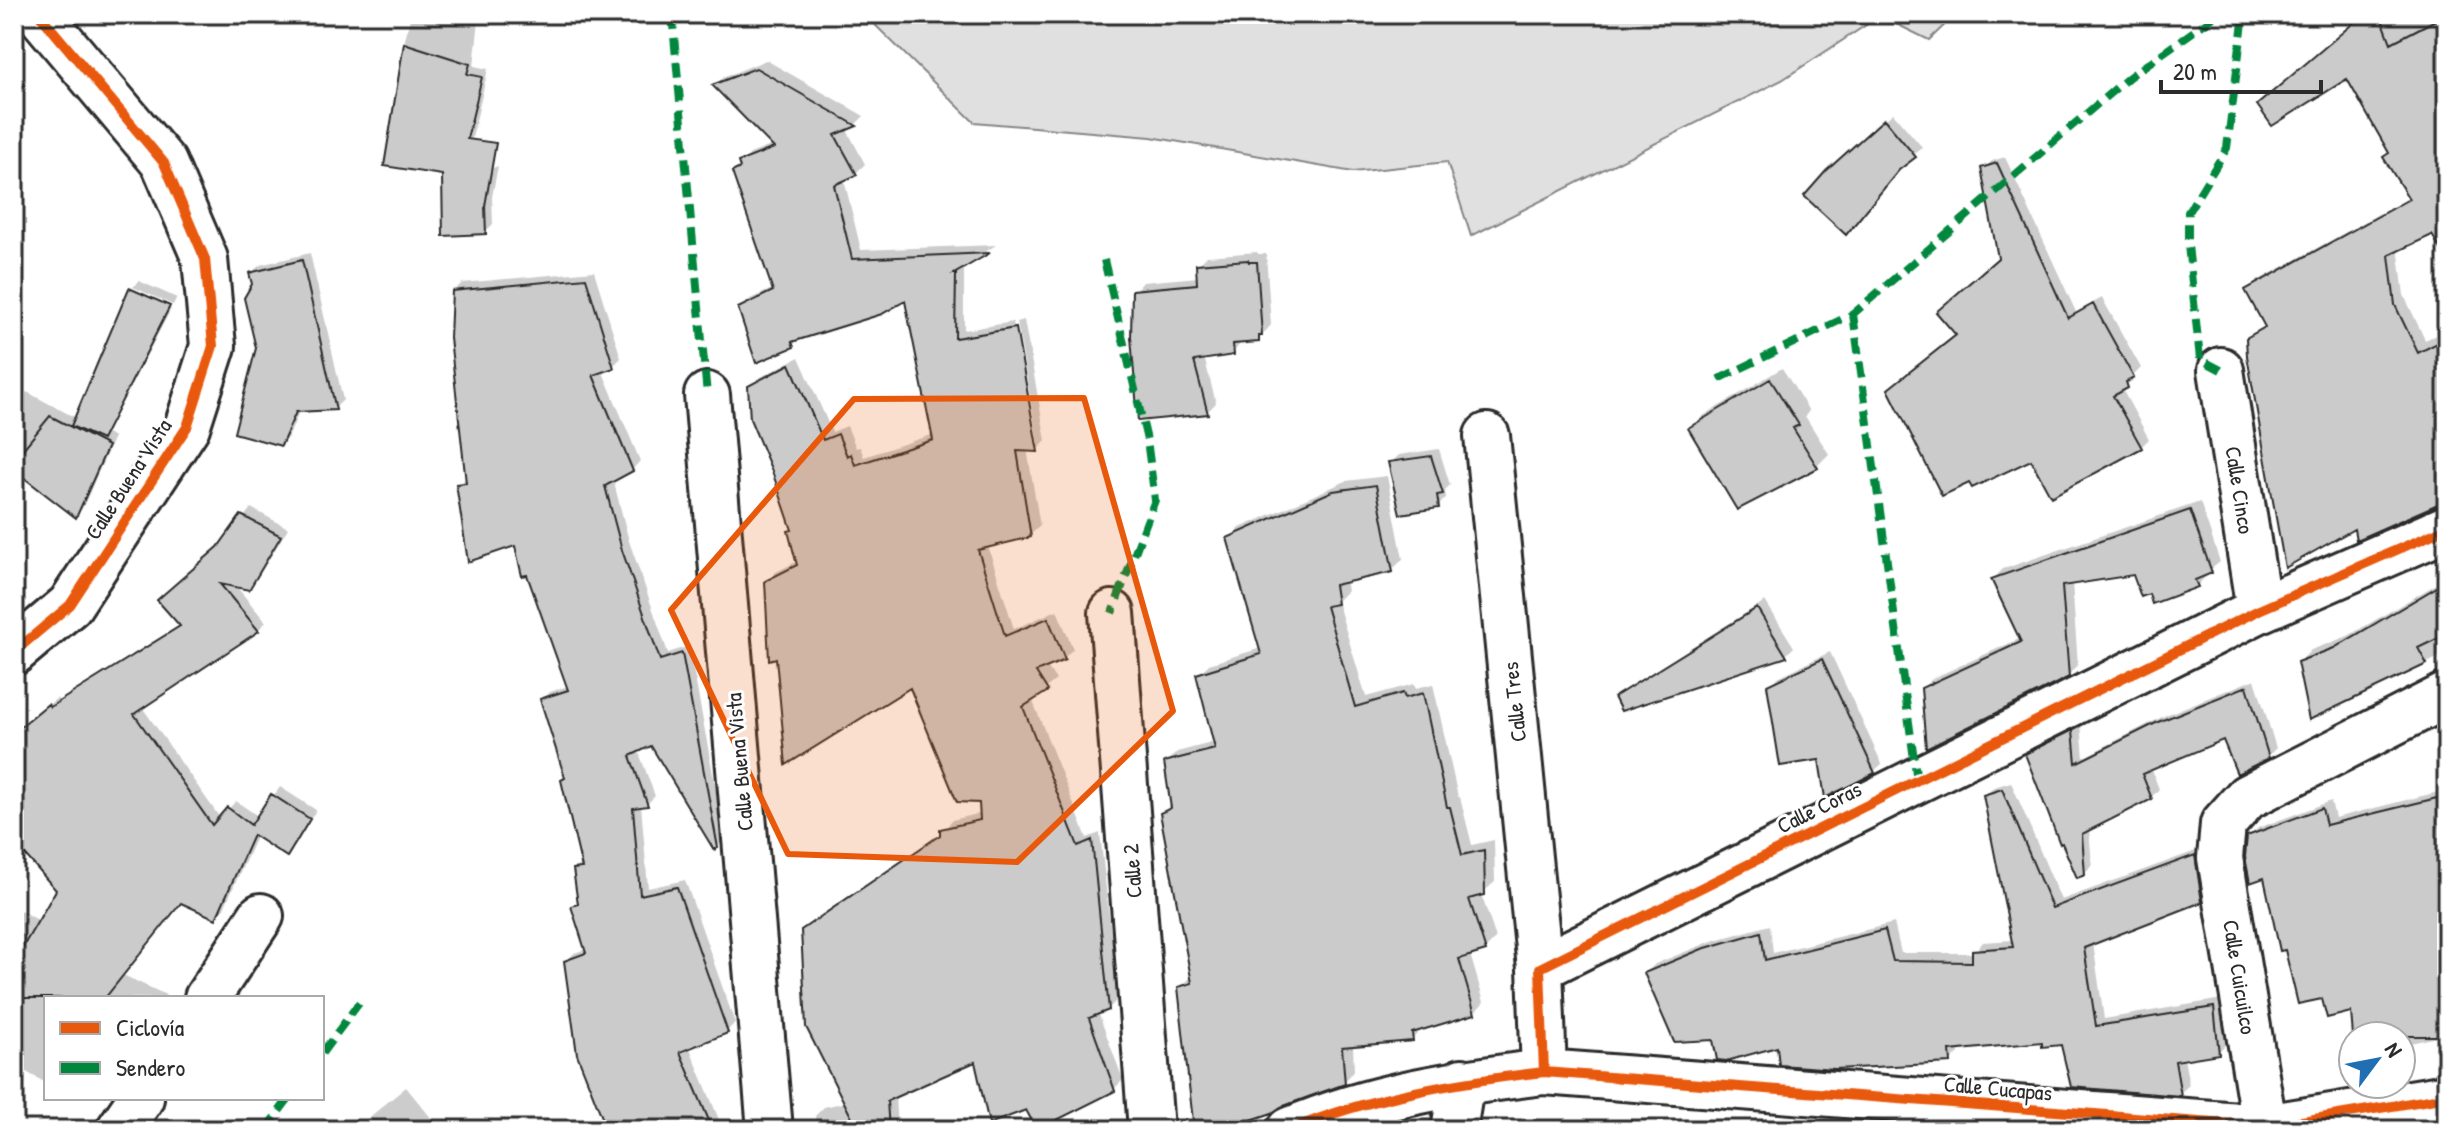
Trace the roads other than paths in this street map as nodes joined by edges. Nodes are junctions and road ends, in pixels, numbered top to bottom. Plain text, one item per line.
1 (39, 14) edge
2 (2221, 370) dead end
3 (707, 395) dead end
4 (1487, 436) dead end
5 (2447, 528) edge
6 (2259, 610) junction
7 (1112, 613) dead end
8 (14, 652) edge
9 (2447, 695) edge
10 (261, 916) dead end
11 (1540, 968) junction
12 (208, 996) edge
13 (1544, 1072) junction
14 (1462, 1081) junction
15 (2447, 1097) edge
16 (140, 1100) edge
17 (1877, 1114) edge
18 (2265, 1128) edge
19 (119, 1130) edge
20 (770, 1130) edge
21 (1151, 1130) edge
22 (1290, 1130) edge
23 (1454, 1130) edge

1 - 8 street, Calle Buena Vista
2 - 6 street, Calle Cinco
3 - 20 street, Calle Buena Vista
4 - 11 street, Calle Tres
5 - 6 street, Calle Coras
6 - 11 street, Calle Coras
7 - 21 street, Calle 2
9 - 18 street, Calle Cuicuilco
10 - 12 street
11 - 13 street
13 - 14 street
13 - 17 street, Calle Cucapas
14 - 22 street
14 - 23 street
15 - 18 street, Calle Cucapas
16 - 19 street
17 - 18 street, Calle Cucapas

